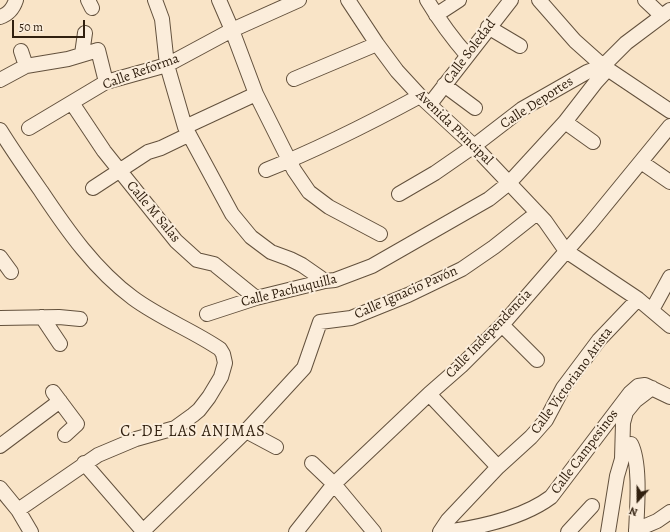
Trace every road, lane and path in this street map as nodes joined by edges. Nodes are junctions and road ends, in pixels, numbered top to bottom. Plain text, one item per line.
1 (16, 0) edge
2 (155, 0) edge
3 (219, 0) edge
4 (299, 0) edge
5 (348, 0) edge
6 (427, 0) edge
7 (459, 0) edge
8 (539, 0) edge
9 (645, 0) edge
10 (503, 3) edge
11 (666, 13) edge
12 (436, 15) junction
13 (0, 17) edge
14 (488, 27) junction
15 (232, 30) junction
16 (86, 33) dead end
17 (377, 44) junction
18 (520, 46) dead end
19 (21, 51) dead end
20 (82, 54) junction
21 (467, 55) junction
22 (166, 65) junction
23 (26, 66) junction
24 (605, 68) junction
25 (294, 79) dead end
26 (0, 80) edge
27 (106, 82) junction
28 (444, 85) junction
29 (256, 94) junction
30 (425, 100) junction
31 (72, 103) junction
32 (474, 108) dead end
33 (670, 111) edge
34 (565, 122) junction
35 (670, 126) edge
36 (29, 128) dead end
37 (0, 130) edge
38 (186, 131) junction
39 (593, 142) dead end
40 (474, 146) junction
41 (289, 161) junction
42 (642, 162) junction
43 (266, 170) dead end
44 (119, 171) junction
45 (670, 182) edge
46 (509, 183) junction
47 (93, 188) dead end
48 (400, 194) dead end
49 (537, 213) junction
50 (380, 234) dead end
51 (566, 251) junction
52 (0, 257) edge
53 (11, 272) dead end
54 (670, 277) edge
55 (325, 281) junction
56 (666, 292) edge
57 (256, 298) junction
58 (638, 299) junction
59 (652, 310) junction
60 (207, 314) dead end
61 (42, 317) junction
62 (0, 318) edge
63 (80, 319) dead end
64 (502, 325) junction
65 (670, 326) edge
66 (60, 344) dead end
67 (537, 360) dead end
68 (652, 388) junction
69 (429, 394) junction
70 (670, 397) edge
71 (246, 431) junction
72 (65, 435) dead end
73 (631, 444) dead end
74 (0, 446) edge
75 (276, 447) dead end
76 (84, 463) junction
77 (312, 464) dead end
78 (498, 468) junction
79 (334, 484) junction
80 (0, 488) edge
81 (592, 506) dead end
82 (18, 510) junction
83 (670, 512) edge
84 (474, 530) edge
85 (142, 531) edge
86 (636, 531) edge
87 (31, 532) edge
88 (296, 532) edge
89 (374, 532) edge
90 (440, 532) edge
91 (446, 532) edge
92 (568, 532) edge
93 (608, 532) edge

1 - 13 street
2 - 22 street
3 - 15 street
4 - 15 street, Calle Reforma
5 - 17 street, Avenida Principal
6 - 12 street
7 - 12 street
8 - 24 street
9 - 11 street
10 - 14 street, Calle Soledad
11 - 24 street, Calle Deportes
12 - 21 street
14 - 18 street
14 - 21 street, Calle Soledad
15 - 22 street, Calle Reforma
15 - 29 street
16 - 20 street
17 - 25 street
17 - 30 street, Avenida Principal
19 - 23 street
20 - 23 street
20 - 27 street
21 - 28 street, Calle Soledad
22 - 27 street, Calle Reforma
22 - 38 street
23 - 26 street
24 - 33 street
24 - 34 street
24 - 40 street, Calle Deportes
27 - 31 street, Calle Reforma
28 - 30 street, Calle Soledad
28 - 32 street
29 - 38 street
29 - 41 street
30 - 40 street, Avenida Principal
30 - 41 street
31 - 36 street, Calle Reforma
31 - 44 street, Calle M Salas
34 - 39 street
34 - 46 street
35 - 42 street, Calle Independencia
37 - 76 street
38 - 44 street
38 - 55 street
40 - 46 street, Avenida Principal
40 - 48 street, Calle Deportes
41 - 43 street
41 - 50 street
42 - 45 street
42 - 51 street, Calle Independencia
44 - 47 street
44 - 57 street, Calle M Salas
46 - 49 street, Avenida Principal
46 - 55 street, Calle Pachuquilla
49 - 51 street, Avenida Principal
49 - 71 street, Calle Ignacio Pavón
51 - 58 street
51 - 64 street, Calle Independencia
52 - 53 street
54 - 56 street
55 - 57 street, Calle Pachuquilla
56 - 59 street
57 - 60 street, Calle Pachuquilla
58 - 59 street
58 - 78 street, Calle Victoriano Arista
59 - 65 street
61 - 62 street
61 - 63 street
61 - 66 street
64 - 67 street
64 - 69 street, Calle Independencia
68 - 70 street
68 - 84 street, Calle Campesinos
68 - 93 street
69 - 78 street
69 - 79 street, Calle Independencia
71 - 75 street
71 - 85 street, Calle Ignacio Pavón
72 - 74 street
73 - 86 street
76 - 82 street
76 - 85 street
77 - 79 street
78 - 90 street, Calle Victoriano Arista
79 - 88 street, Calle Independencia
79 - 89 street
80 - 82 street
81 - 92 street
82 - 87 street
83 - 86 street
84 - 91 street, Calle Campesinos

